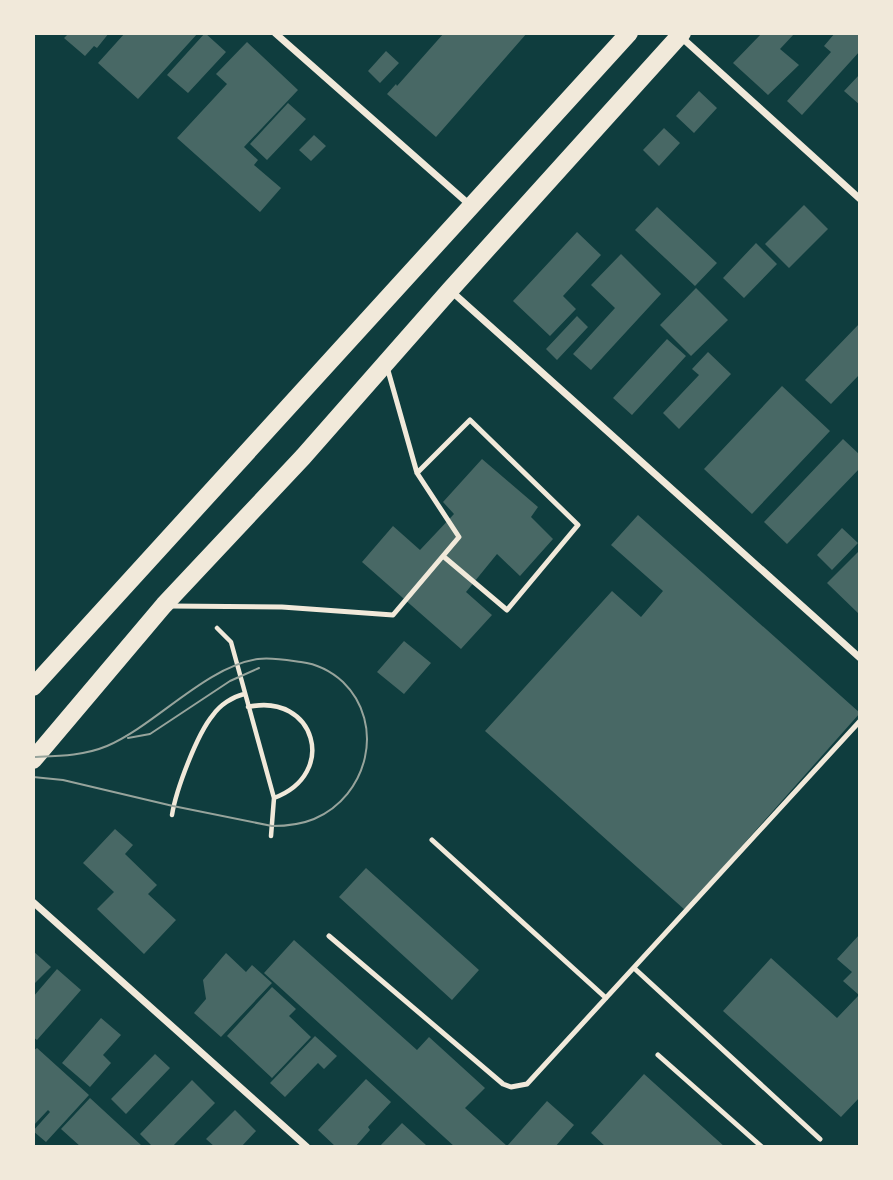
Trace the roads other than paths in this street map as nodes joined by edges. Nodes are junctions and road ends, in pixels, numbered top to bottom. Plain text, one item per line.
1 (275, 33) edge
2 (629, 33) edge
3 (681, 34) edge
4 (860, 199) edge
5 (472, 206) junction
6 (450, 290) junction
7 (386, 364) junction
8 (417, 473) junction
9 (443, 556) junction
10 (164, 605) junction
11 (860, 659) edge
12 (33, 687) edge
13 (860, 721) edge
14 (33, 760) edge
15 (432, 840) dead end
16 (33, 902) edge
17 (329, 936) dead end
18 (634, 968) junction
19 (606, 998) junction
20 (658, 1055) dead end
21 (820, 1139) dead end
22 (307, 1147) edge
23 (762, 1147) edge

1 - 5 street
2 - 5 main road
3 - 4 street
3 - 6 main road
5 - 12 main road
6 - 7 main road
6 - 11 street
7 - 8 lane
7 - 10 main road
8 - 9 lane
8 - 9 lane
9 - 10 lane
10 - 14 main road
13 - 18 lane
15 - 19 lane
16 - 22 street
17 - 19 lane
18 - 19 lane
18 - 21 lane
20 - 23 lane

